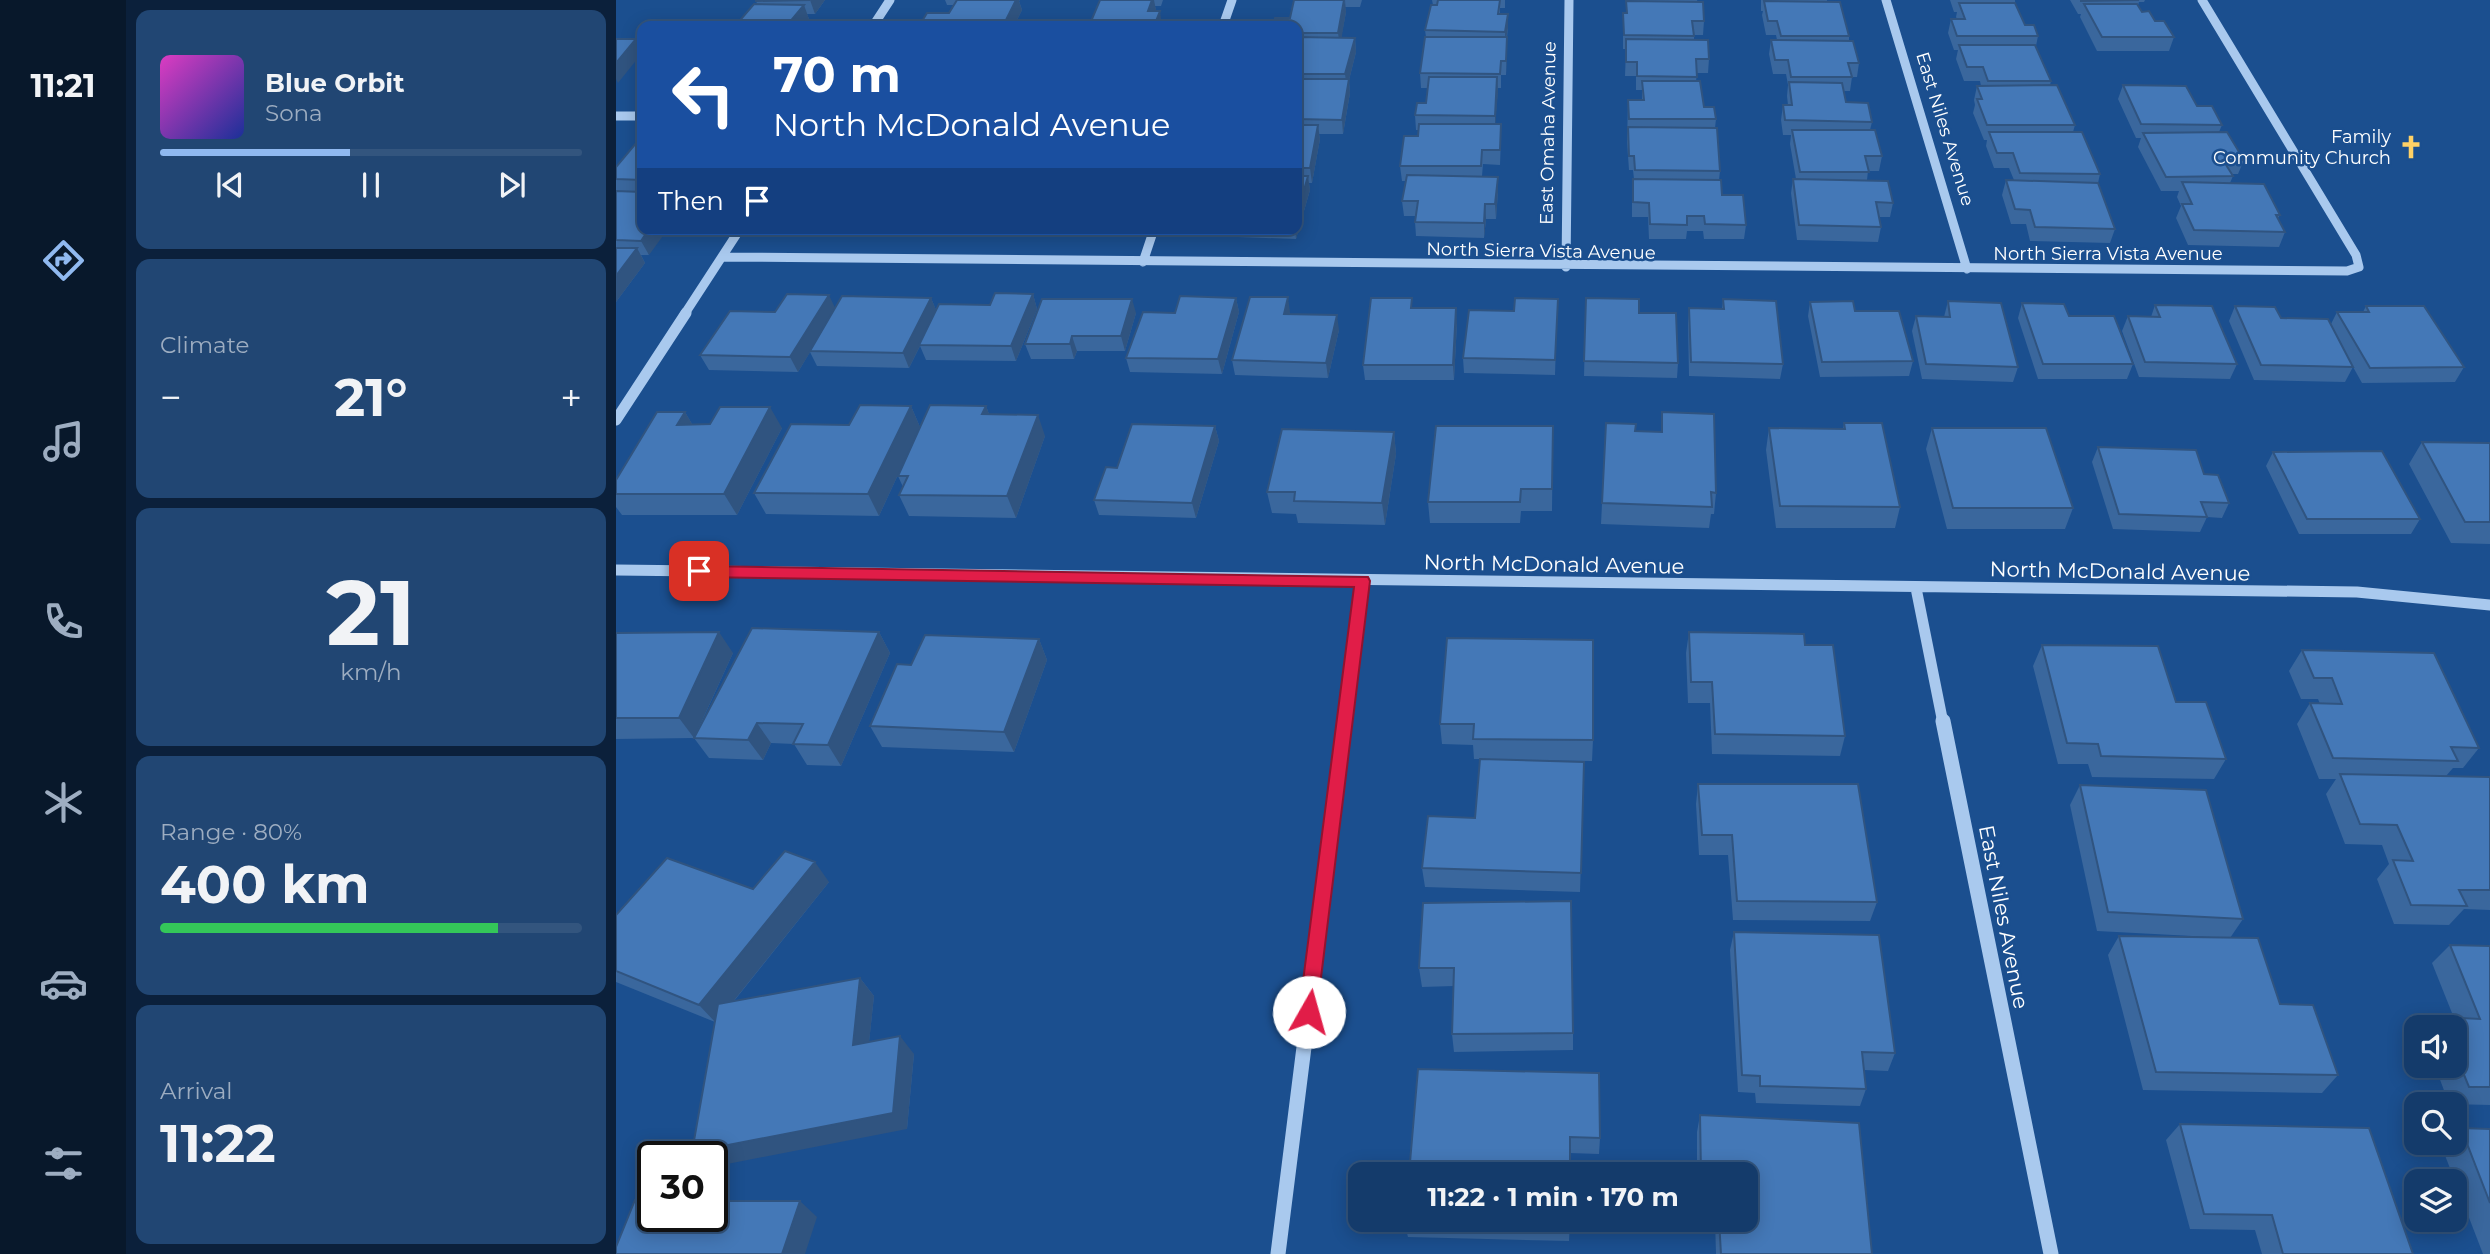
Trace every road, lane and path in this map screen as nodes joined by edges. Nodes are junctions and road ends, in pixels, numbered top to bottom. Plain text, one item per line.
1 (890, 0) edge
2 (1232, 0) edge
3 (1569, 0) edge
4 (1886, 0) edge
5 (2202, 0) edge
6 (876, 21) edge
7 (1225, 21) edge
8 (616, 116) edge
9 (637, 116) edge
10 (736, 235) edge
11 (1152, 235) edge
12 (722, 257) junction
13 (1143, 262) junction
14 (1566, 267) junction
15 (1967, 270) junction
16 (616, 420) edge
17 (616, 570) edge
18 (1363, 581) junction
19 (1916, 587) junction
20 (2488, 608) edge
21 (1278, 1254) edge
22 (2051, 1254) edge

1 - 6 street
2 - 7 street
3 - 14 street, East Omaha Avenue
4 - 15 street, East Niles Avenue
5 - 15 street, North Sierra Vista Avenue
8 - 9 street
10 - 12 street
11 - 13 street
12 - 13 street, North Sierra Vista Avenue
12 - 16 street
13 - 14 street, North Sierra Vista Avenue
14 - 15 street, North Sierra Vista Avenue
17 - 18 street, North McDonald Avenue
18 - 19 street, North McDonald Avenue
18 - 21 street
19 - 20 street, North McDonald Avenue
19 - 22 street, East Niles Avenue

